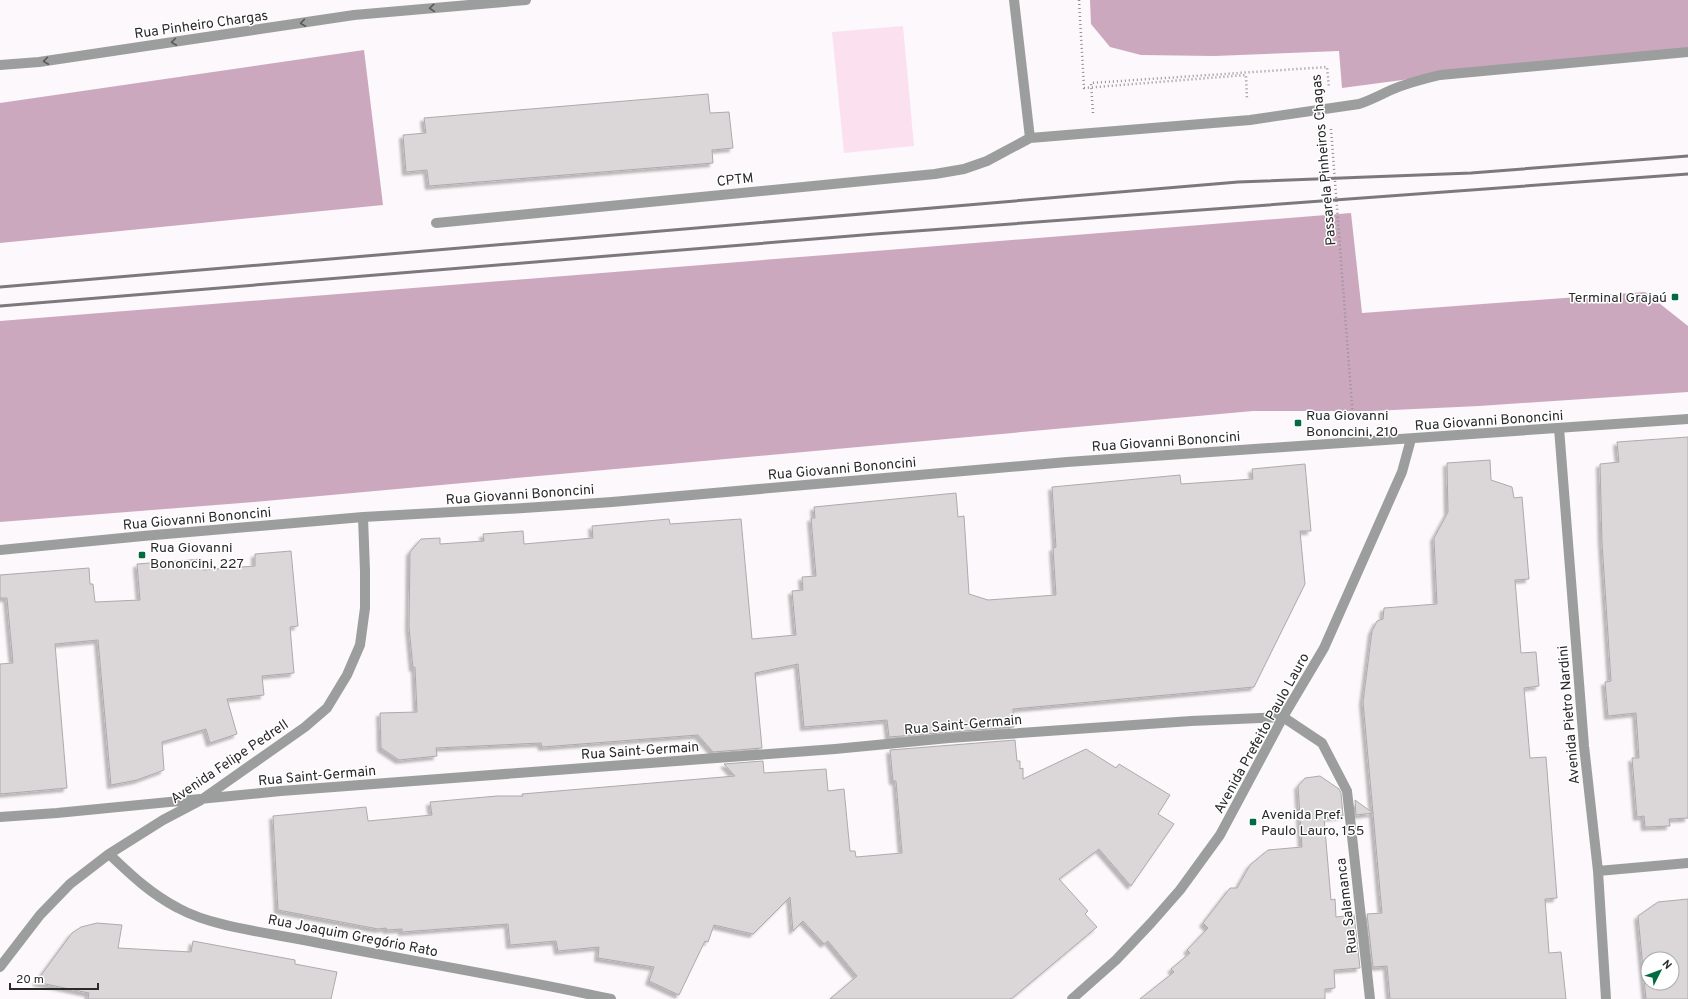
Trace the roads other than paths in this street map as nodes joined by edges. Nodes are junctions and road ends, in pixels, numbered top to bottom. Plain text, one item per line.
1 (526, 0) edge
2 (1014, 0) edge
3 (1688, 52) edge
4 (0, 65) edge
5 (1030, 138) junction
6 (436, 223) dead end
7 (1688, 419) edge
8 (1559, 428) junction
9 (1411, 439) junction
10 (363, 517) junction
11 (0, 550) edge
12 (1284, 717) junction
13 (201, 800) junction
14 (0, 817) edge
15 (109, 854) junction
16 (1688, 863) edge
17 (1598, 871) junction
18 (0, 967) edge
19 (611, 999) edge
20 (1072, 999) edge
21 (1370, 999) edge
22 (1606, 999) edge

1 -> 4 street, Rua Pinheiro Chargas
2 - 5 street
3 - 5 street
5 - 6 street, CPTM
7 - 8 street, Rua Giovanni Bononcini
8 - 9 street, Rua Giovanni Bononcini
8 - 17 street, Avenida Pietro Nardini
9 - 10 street, Rua Giovanni Bononcini
9 - 12 street, Avenida Prefeito Paulo Lauro
10 - 11 street, Rua Giovanni Bononcini
10 - 13 street, Avenida Felipe Pedrell
12 - 13 street, Rua Saint-Germain
12 - 20 street, Avenida Prefeito Paulo Lauro
12 - 21 street, Rua Salamanca
13 - 14 street, Rua Saint-Germain
13 - 15 street, Avenida Felipe Pedrell
15 - 18 street, Avenida Felipe Pedrell
15 - 19 street, Rua Joaquim Gregório Rato
16 - 17 street
17 - 22 street, Avenida Pietro Nardini

